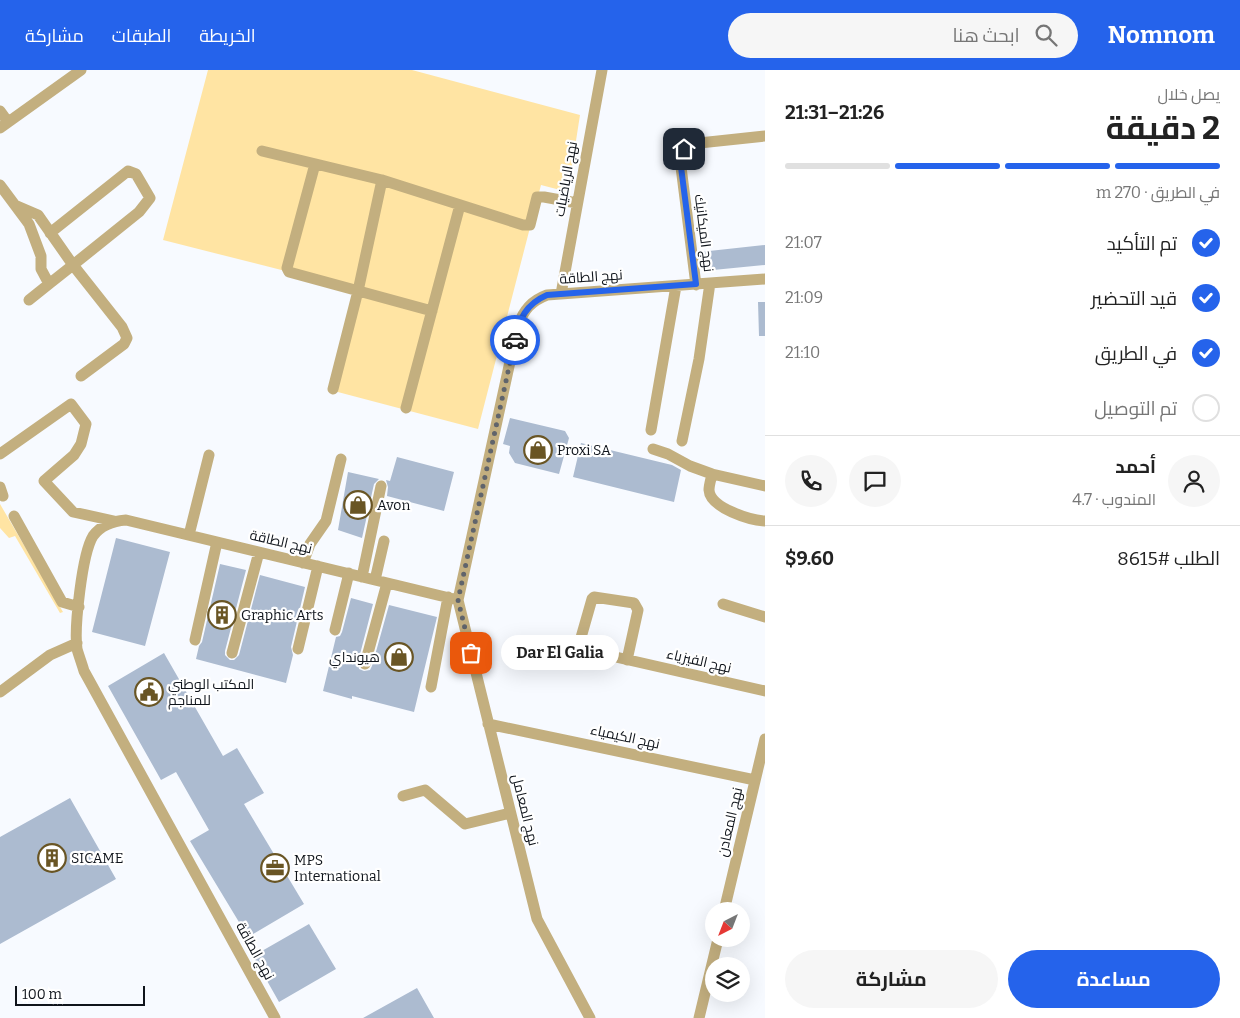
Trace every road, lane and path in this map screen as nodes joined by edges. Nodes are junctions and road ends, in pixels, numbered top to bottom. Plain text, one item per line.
1 (80, 70) edge
2 (602, 70) edge
3 (0, 111) edge
4 (4, 125) edge
5 (765, 136) edge
6 (262, 151) dead end
7 (315, 164) junction
8 (382, 180) junction
9 (0, 185) edge
10 (577, 203) junction
11 (460, 205) junction
12 (17, 206) junction
13 (50, 233) junction
14 (73, 265) junction
15 (765, 279) edge
16 (710, 283) junction
17 (50, 284) junction
18 (696, 284) junction
19 (676, 286) junction
20 (358, 291) junction
21 (561, 294) junction
22 (30, 300) dead end
23 (432, 311) junction
24 (81, 376) dead end
25 (334, 390) dead end
26 (406, 408) dead end
27 (651, 430) dead end
28 (682, 441) dead end
29 (653, 449) dead end
30 (0, 454) edge
31 (210, 455) dead end
32 (340, 459) dead end
33 (712, 474) junction
34 (381, 486) dead end
35 (765, 486) edge
36 (14, 516) dead end
37 (114, 521) junction
38 (765, 521) edge
39 (189, 535) junction
40 (217, 542) junction
41 (384, 542) dead end
42 (259, 552) junction
43 (303, 562) junction
44 (318, 566) junction
45 (349, 573) junction
46 (362, 577) junction
47 (375, 580) junction
48 (387, 583) junction
49 (453, 598) junction
50 (723, 604) dead end
51 (79, 607) junction
52 (765, 617) edge
53 (334, 630) dead end
54 (195, 640) dead end
55 (77, 643) junction
56 (298, 649) dead end
57 (232, 653) dead end
58 (627, 660) junction
59 (364, 664) dead end
60 (431, 687) dead end
61 (765, 691) edge
62 (0, 692) edge
63 (488, 724) junction
64 (765, 739) edge
65 (755, 780) junction
66 (404, 796) dead end
67 (510, 813) junction
68 (726, 902) edge
69 (716, 948) edge
70 (275, 1018) edge
71 (590, 1018) edge
72 (699, 1018) edge

1 - 4 street
2 - 10 street, نهج الرياضيات
3 - 4 street
5 - 18 street, نهج الميكانيك
6 - 7 street
7 - 8 street
7 - 20 street
8 - 11 street
8 - 20 street
9 - 12 street
10 - 11 street
10 - 21 street, نهج الرياضيات
11 - 23 street
12 - 13 street
12 - 17 street
13 - 14 street
13 - 14 street
14 - 17 street
14 - 24 street
15 - 16 street, نهج الطاقة
16 - 18 street, نهج الطاقة
16 - 28 street
17 - 22 street
18 - 19 street, نهج الطاقة
19 - 21 street, نهج الطاقة
19 - 27 street
20 - 23 street
20 - 25 street
21 - 49 street, نهج الطاقة
23 - 26 street
29 - 33 street
30 - 37 street
31 - 39 street
32 - 43 street
33 - 35 street
33 - 38 street
34 - 46 street
36 - 51 street
37 - 39 street, نهج الطاقة
37 - 51 street, نهج الطاقة
39 - 40 street, نهج الطاقة
40 - 42 street, نهج الطاقة
40 - 54 street
41 - 47 street
42 - 43 street, نهج الطاقة
42 - 57 street
43 - 44 street, نهج الطاقة
44 - 45 street, نهج الطاقة
44 - 56 street
45 - 46 street, نهج الطاقة
45 - 53 street
46 - 47 street, نهج الطاقة
47 - 48 street, نهج الطاقة
48 - 49 street, نهج الطاقة
48 - 59 street
49 - 60 street
49 - 63 street, نهج المعامل
50 - 52 street
51 - 55 street, نهج الطاقة
55 - 62 street
55 - 70 street, نهج الطاقة
58 - 58 street, نهج الفيزياء
58 - 61 street, نهج الفيزياء
63 - 65 street, نهج الكيمياء
63 - 67 street, نهج المعامل
64 - 65 street, نهج المعادن
65 - 68 street, نهج المعادن
66 - 67 street
67 - 71 street, نهج المعامل
69 - 72 street

